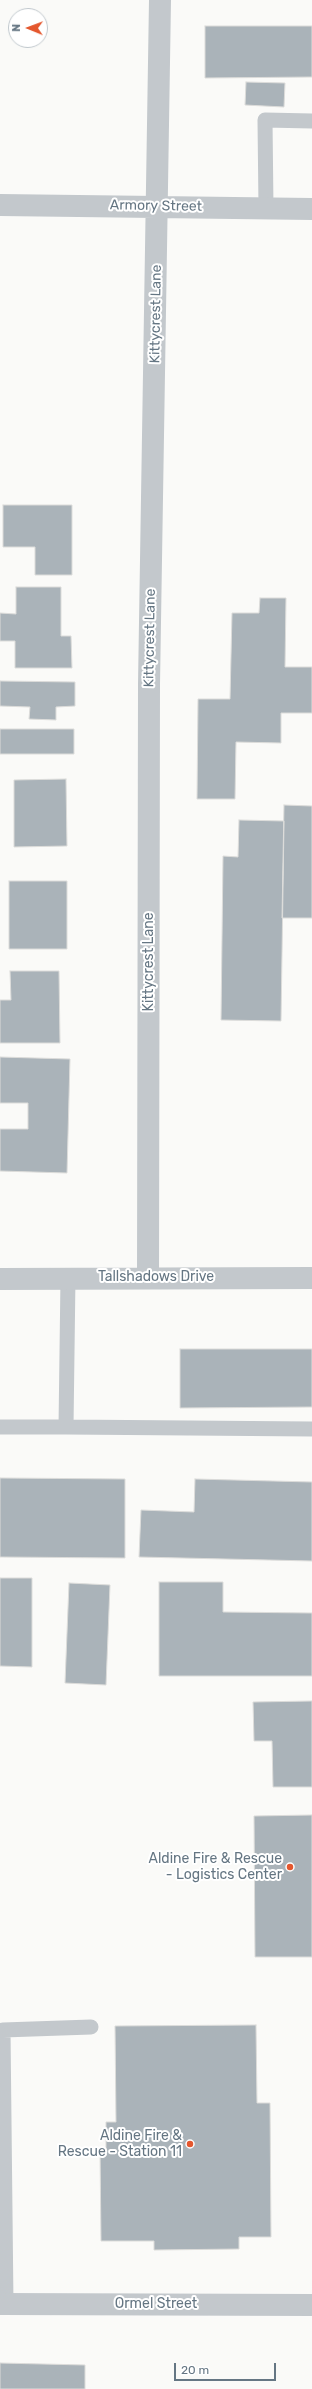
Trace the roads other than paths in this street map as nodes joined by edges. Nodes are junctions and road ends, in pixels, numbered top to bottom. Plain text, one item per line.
1 (160, 0) edge
2 (312, 121) edge
3 (0, 205) edge
4 (158, 206) junction
5 (266, 208) junction
6 (312, 209) edge
7 (68, 1277) junction
8 (148, 1277) junction
9 (312, 1278) edge
10 (0, 1279) edge
11 (0, 1427) edge
12 (66, 1427) junction
13 (312, 1429) edge
14 (91, 2027) dead end
15 (3, 2304) edge
16 (312, 2305) edge

1 - 4 street, Kittycrest Lane
2 - 5 lane
3 - 4 street, Armory Street
4 - 5 street, Armory Street
4 - 8 street, Kittycrest Lane
5 - 6 street, Armory Street
7 - 8 street, Tallshadows Drive
7 - 10 street, Tallshadows Drive
7 - 12 lane
8 - 9 street, Tallshadows Drive
11 - 12 lane
12 - 13 lane
14 - 15 lane
15 - 16 street, Ormel Street

